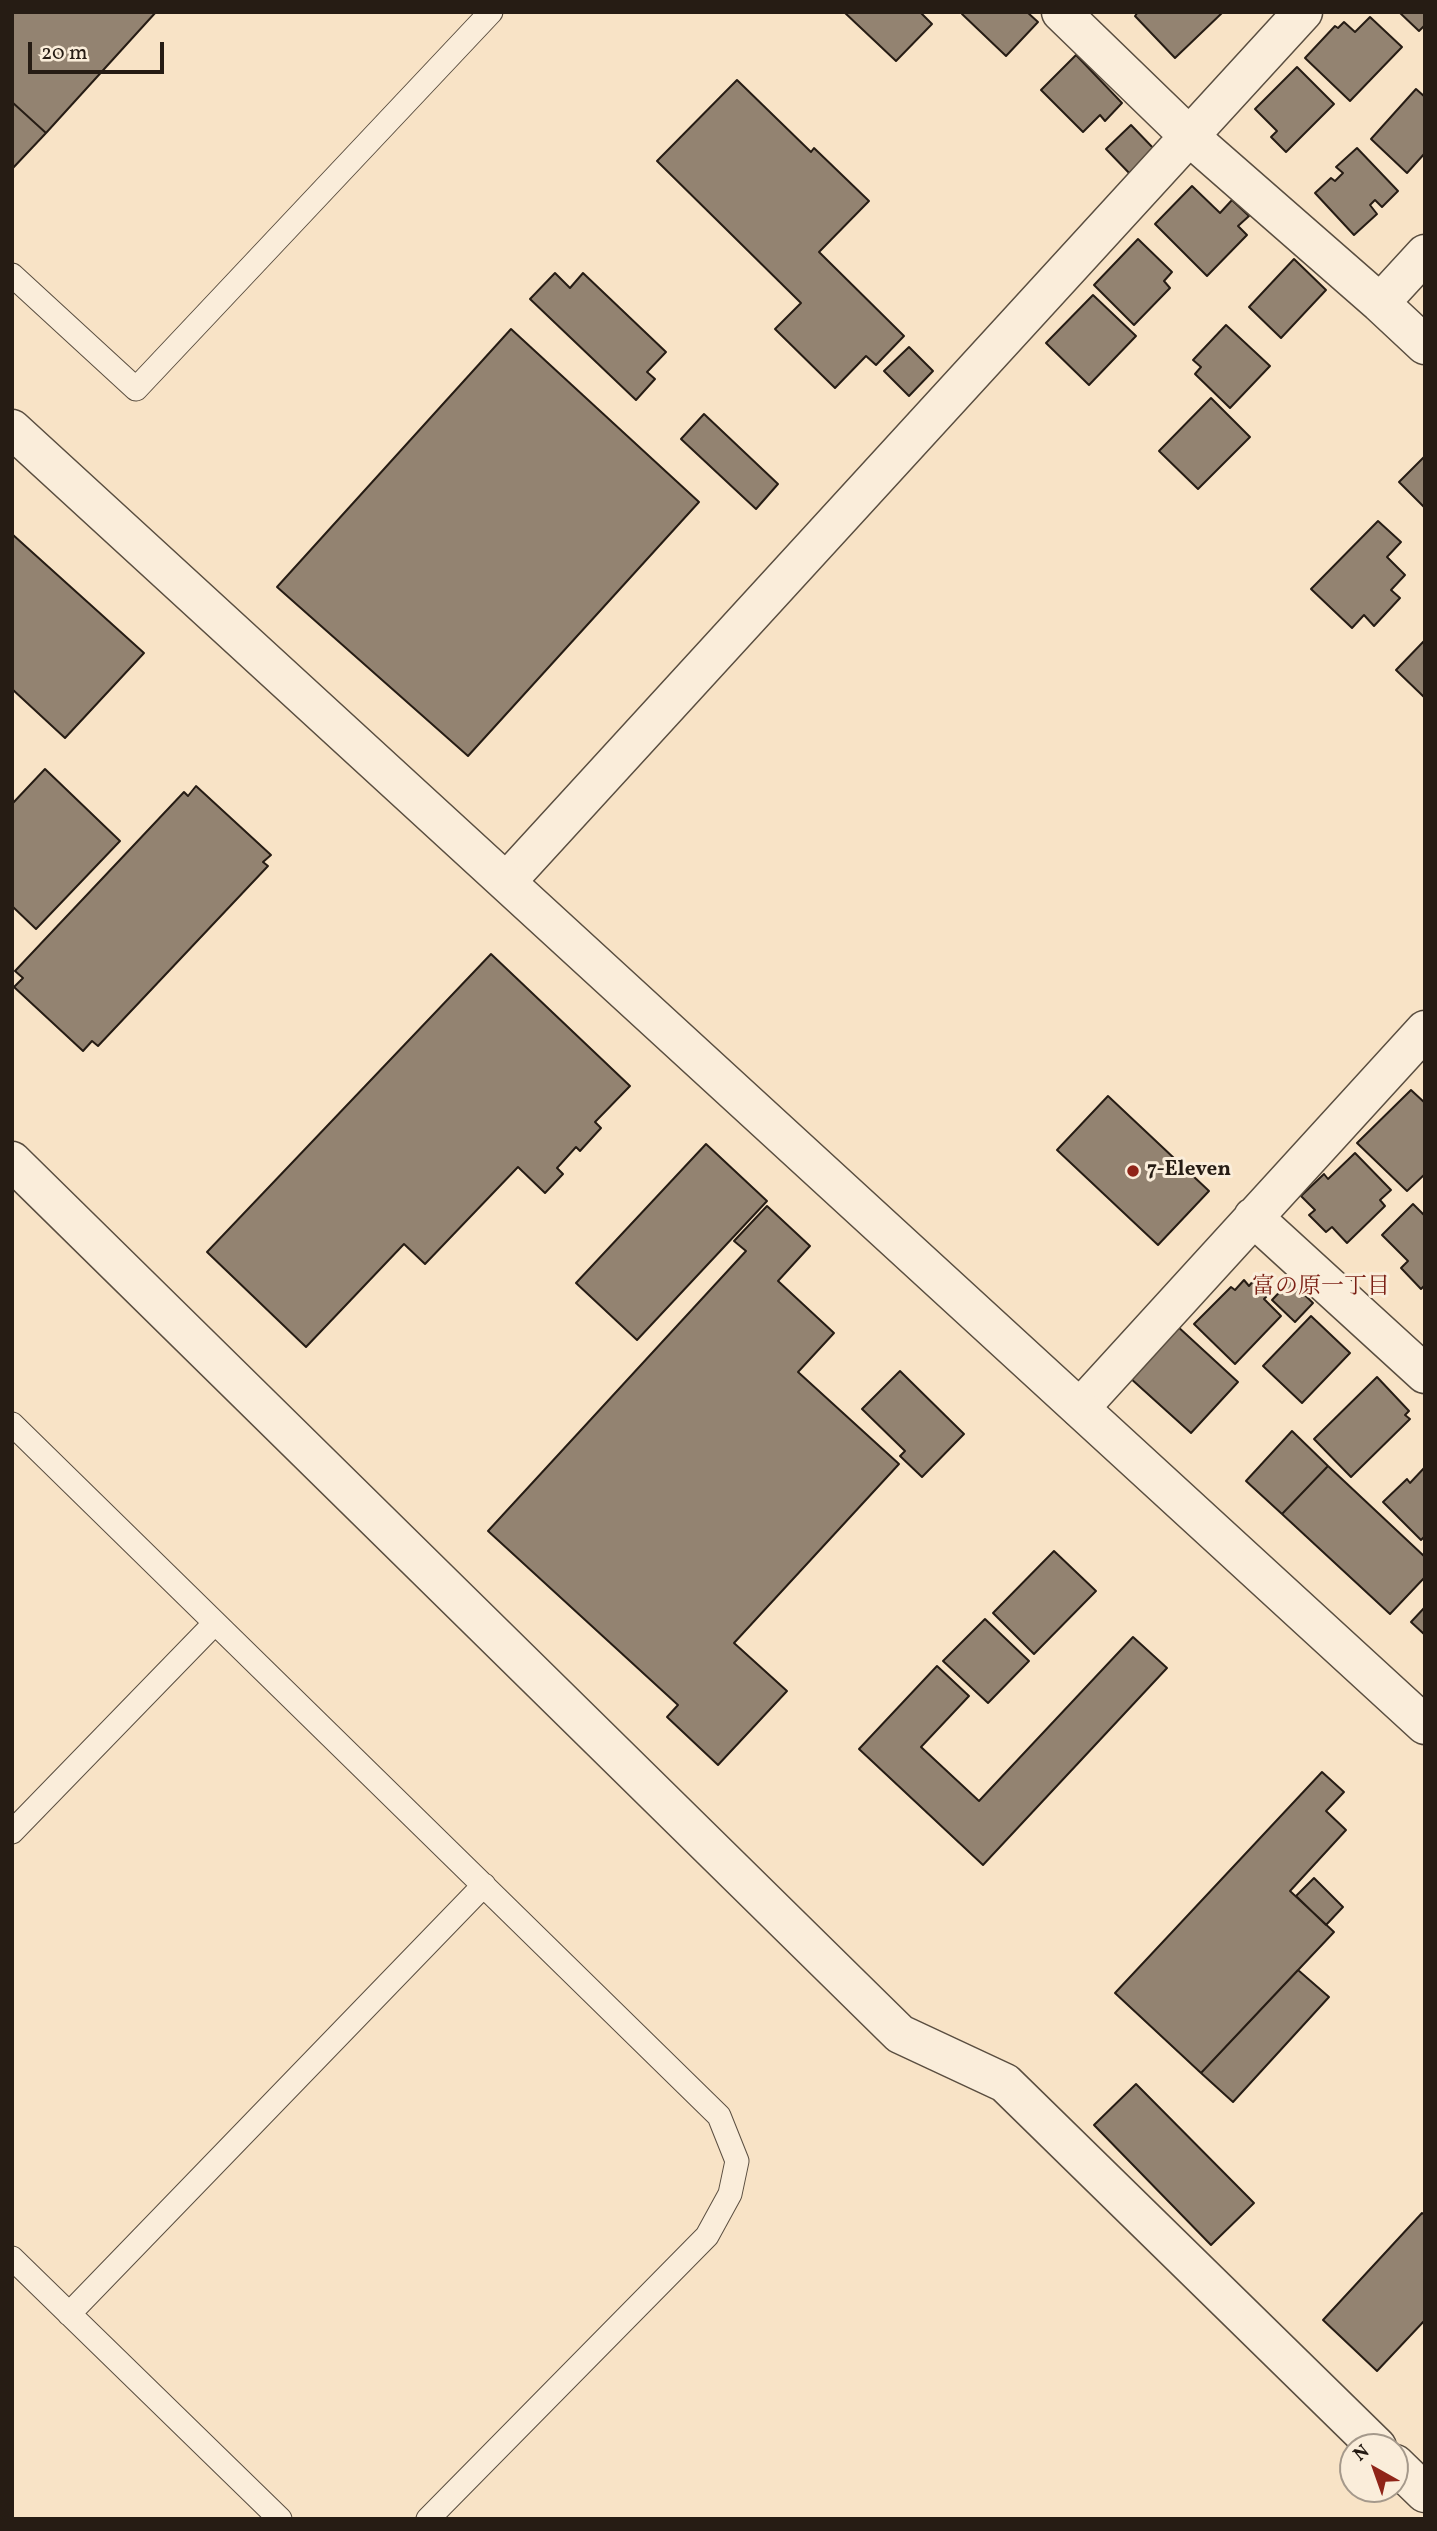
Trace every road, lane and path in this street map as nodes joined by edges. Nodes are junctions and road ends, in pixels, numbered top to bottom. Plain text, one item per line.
1 (491, 12) edge
2 (1061, 12) edge
3 (1303, 12) edge
4 (1189, 136) junction
5 (1425, 254) edge
6 (12, 275) edge
7 (1380, 303) junction
8 (1425, 345) edge
9 (12, 429) edge
10 (507, 881) junction
11 (1422, 1039) edge
12 (12, 1161) edge
13 (1254, 1217) junction
14 (1425, 1374) edge
15 (1080, 1408) junction
16 (12, 1424) edge
17 (215, 1623) junction
18 (1425, 1725) edge
19 (12, 1832) edge
20 (484, 1885) junction
21 (12, 2258) edge
22 (69, 2314) junction
23 (1363, 2433) edge
24 (1409, 2478) edge
25 (1425, 2493) edge
26 (280, 2519) edge
27 (428, 2519) edge

1 - 6 lane
2 - 4 street
3 - 4 street
4 - 7 street
4 - 10 street
5 - 7 street
7 - 8 street
9 - 10 street
10 - 15 street
11 - 13 street
12 - 23 street
13 - 14 street
13 - 15 street
15 - 18 street
16 - 17 lane
17 - 19 lane
17 - 20 lane
20 - 22 lane
20 - 27 lane
21 - 22 lane
22 - 26 lane
24 - 25 street

